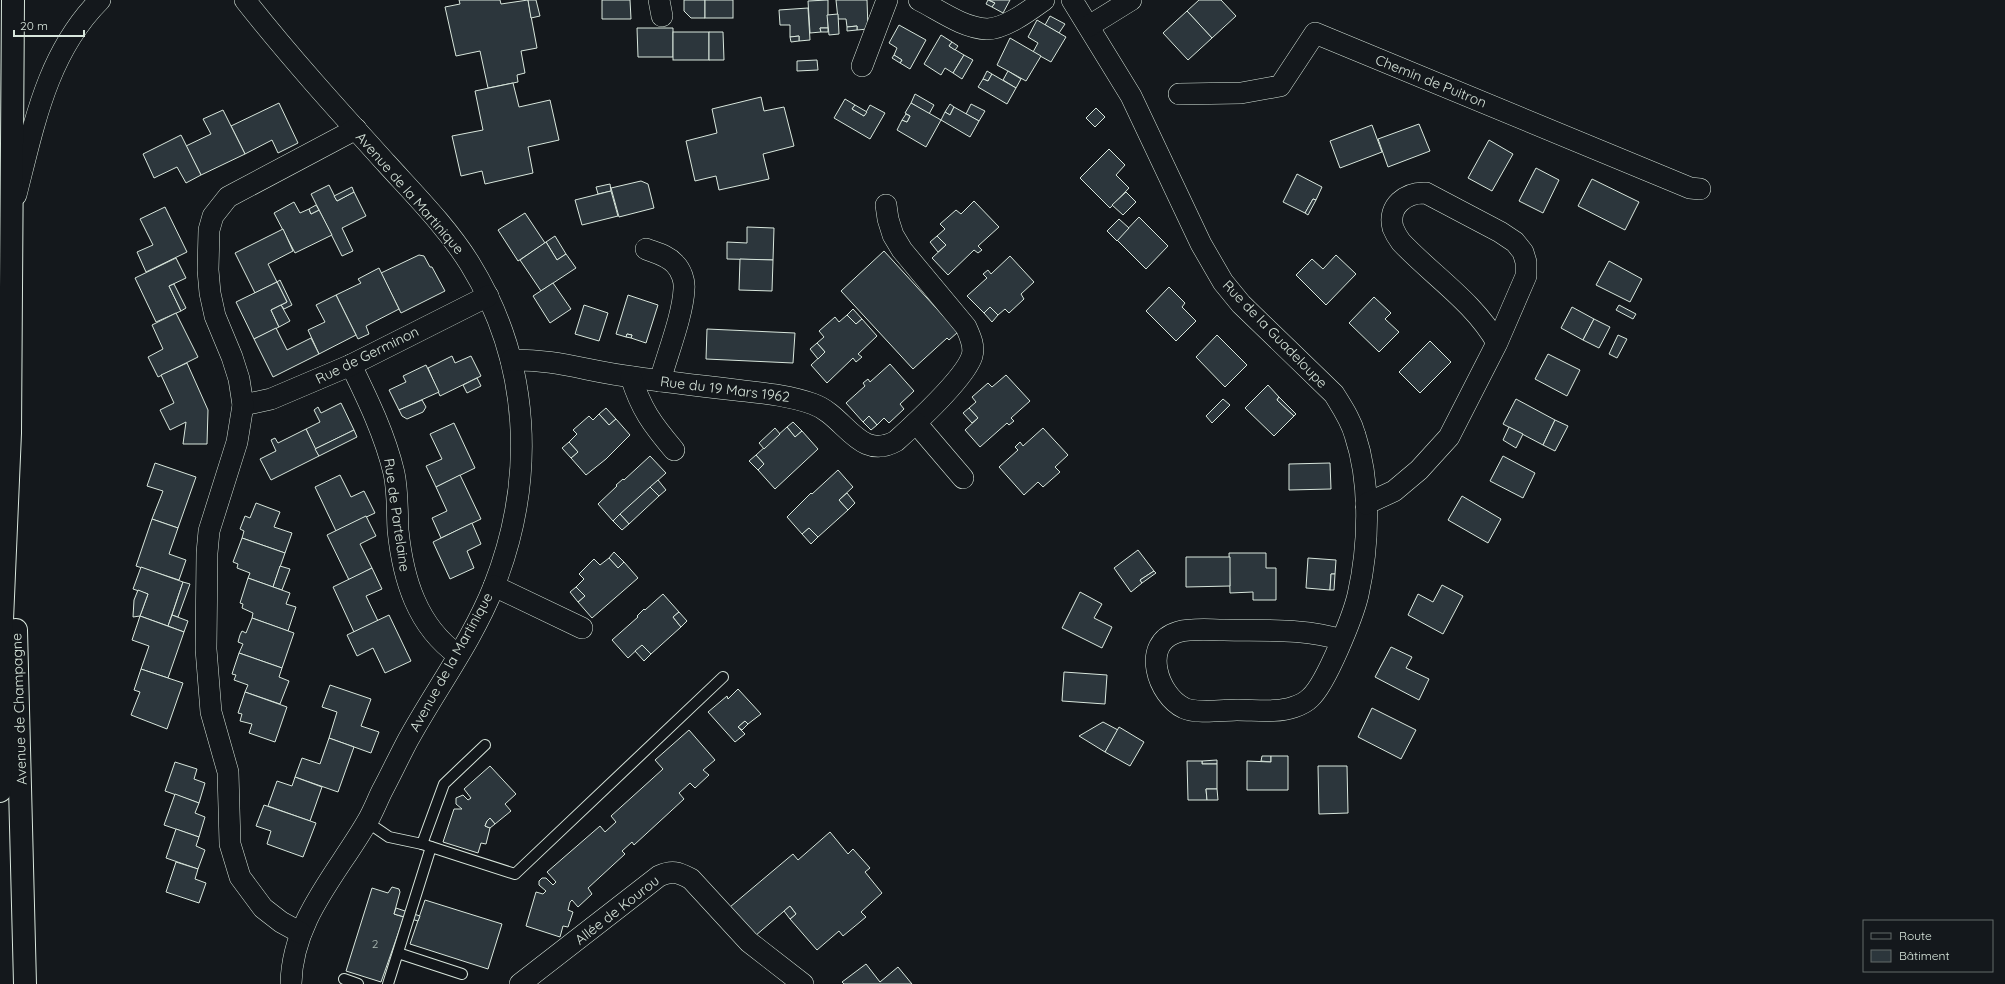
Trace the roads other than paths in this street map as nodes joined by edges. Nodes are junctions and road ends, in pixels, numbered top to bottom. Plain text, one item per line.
1 (13, 0) edge
2 (100, 0) edge
3 (245, 0) edge
4 (887, 0) edge
5 (919, 0) edge
6 (1044, 0) edge
7 (1072, 0) edge
8 (1131, 0) edge
9 (1089, 26) junction
10 (862, 66) dead end
11 (1179, 94) dead end
12 (356, 129) junction
13 (1700, 189) dead end
14 (886, 205) dead end
15 (11, 211) junction
16 (646, 249) dead end
17 (488, 296) junction
18 (1497, 343) junction
19 (511, 360) junction
20 (351, 365) junction
21 (631, 377) junction
22 (660, 381) junction
23 (242, 405) junction
24 (916, 423) junction
25 (10, 433) junction
26 (674, 450) dead end
27 (963, 478) dead end
28 (1366, 504) junction
29 (494, 586) junction
30 (582, 628) dead end
31 (1342, 640) junction
32 (458, 655) junction
33 (723, 677) dead end
34 (486, 745) dead end
35 (0, 791) edge
36 (367, 822) junction
37 (426, 846) junction
38 (301, 933) junction
39 (398, 953) junction
40 (462, 974) dead end
41 (344, 979) dead end
42 (25, 984) edge
43 (291, 984) edge
44 (358, 984) edge
45 (388, 984) edge
46 (520, 984) edge
47 (802, 984) edge

1 - 15 main road
2 - 15 street
3 - 12 street, Avenue de la Martinique
4 - 10 street
5 - 6 street
7 - 9 street, Rue de la Guadeloupe
8 - 9 street
9 - 28 street, Rue de la Guadeloupe
11 - 13 street, Chemin de Puitron
12 - 17 street, Avenue de la Martinique
12 - 23 street
14 - 24 street, Rue du 19 Mars 1962
15 - 25 main road
16 - 22 street
17 - 19 street, Avenue de la Martinique
17 - 20 street, Rue de Germinon
18 - 18 street
18 - 28 street
19 - 21 street, Rue du 19 Mars 1962
19 - 29 street, Avenue de la Martinique
20 - 23 street, Rue de Germinon
20 - 32 street, Rue de Partelaine
21 - 22 street, Rue du 19 Mars 1962
21 - 26 street
22 - 24 street, Rue du 19 Mars 1962
23 - 38 street
24 - 27 street
25 - 35 main road
25 - 42 main road, Avenue de Champagne
28 - 31 street, Rue de la Guadeloupe
29 - 30 street
29 - 32 street, Avenue de la Martinique
31 - 31 street, Rue de la Guadeloupe
32 - 36 street, Avenue de la Martinique
33 - 37 lane
34 - 37 lane
36 - 37 lane
36 - 38 street, Avenue de la Martinique
37 - 39 lane
38 - 43 street, Avenue de la Martinique
39 - 40 lane
39 - 45 lane
41 - 44 lane
46 - 47 street, Allée de Kourou

